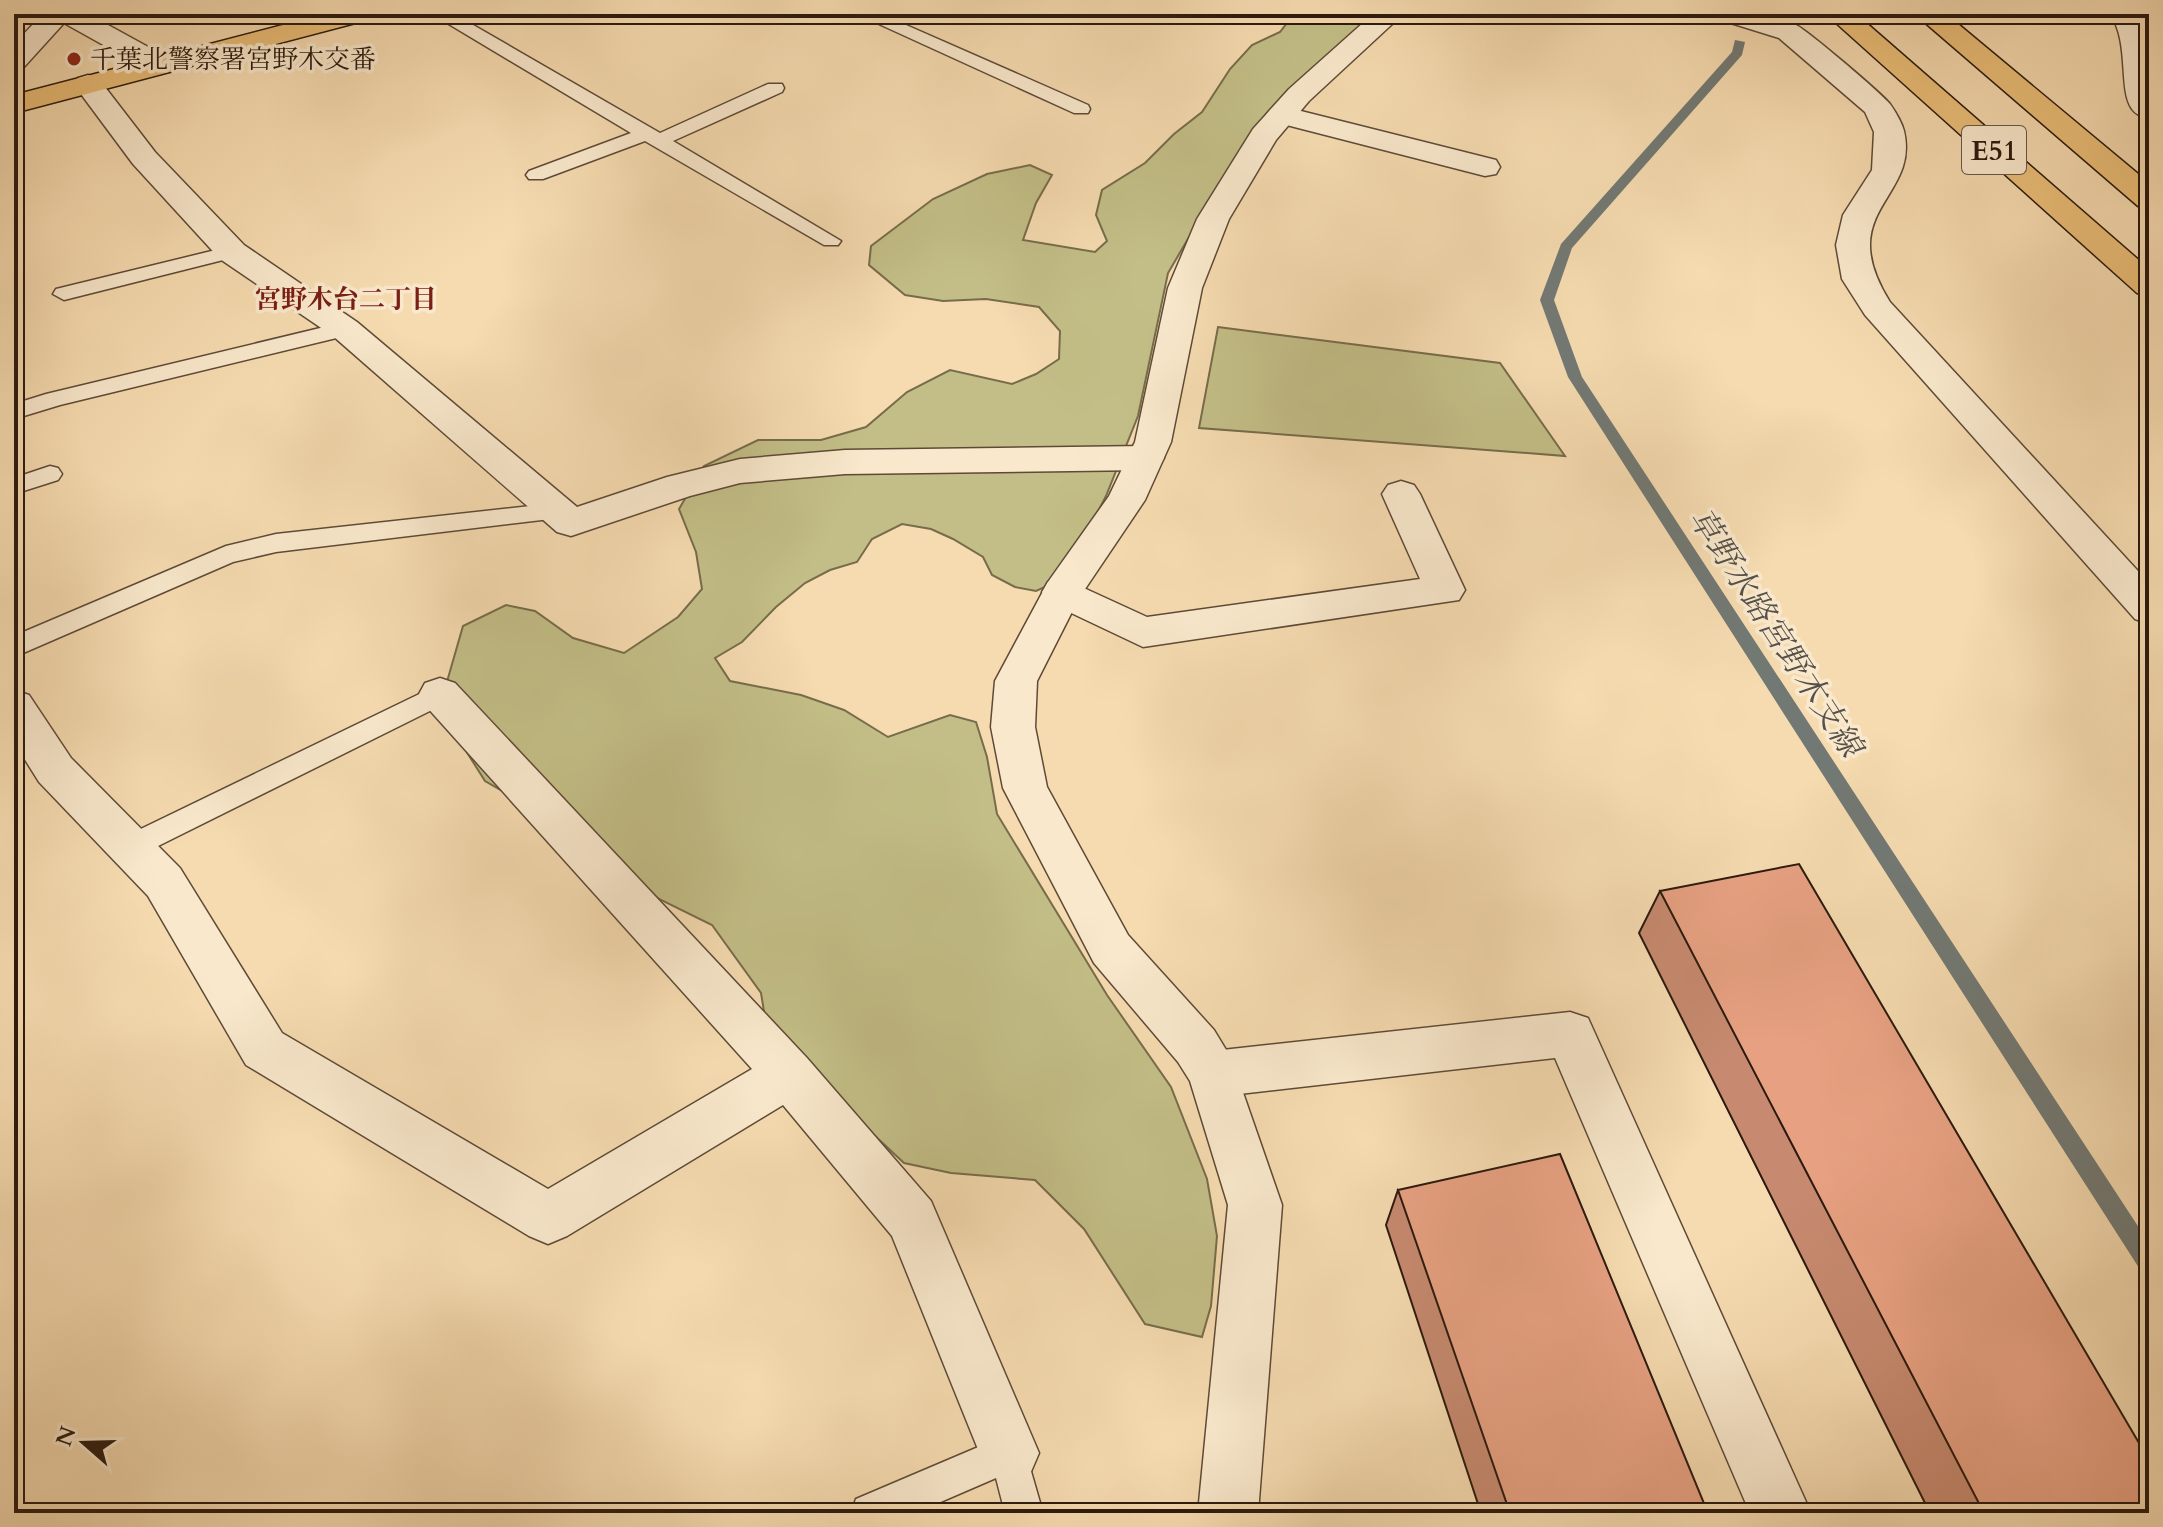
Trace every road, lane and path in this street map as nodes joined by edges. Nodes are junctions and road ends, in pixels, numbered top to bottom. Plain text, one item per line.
1 (58, 14) edge
2 (68, 14) edge
3 (357, 14) edge
4 (441, 14) edge
5 (866, 14) edge
6 (1389, 14) edge
7 (1731, 14) edge
8 (1840, 14) edge
9 (1929, 14) edge
10 (2124, 14) edge
11 (1779, 23) edge
12 (14, 61) edge
13 (160, 65) junction
14 (88, 84) junction
15 (775, 88) dead end
16 (14, 104) edge
17 (1081, 109) dead end
18 (2149, 109) edge
19 (1281, 115) junction
20 (652, 138) junction
21 (1485, 167) dead end
22 (536, 175) dead end
23 (2149, 199) edge
24 (831, 241) dead end
25 (232, 252) junction
26 (2149, 286) edge
27 (64, 294) dead end
28 (345, 329) junction
29 (14, 412) edge
30 (1145, 458) junction
31 (50, 474) dead end
32 (14, 486) edge
33 (1401, 494) dead end
34 (558, 511) junction
35 (1062, 592) junction
36 (2149, 609) edge
37 (14, 647) edge
38 (440, 694) joint
39 (14, 706) edge
40 (130, 847) junction
41 (789, 1074) junction
42 (1213, 1074) junction
43 (1009, 1453) junction
44 (870, 1513) edge
45 (1024, 1513) edge
46 (1228, 1513) edge
47 (1781, 1513) edge

1 - 12 street
2 - 13 street
3 - 13 main road
4 - 20 lane
5 - 17 lane
6 - 19 street
7 - 11 street
8 - 26 main road, E51
9 - 23 main road, E51
10 - 18 street
11 - 36 street
13 - 14 main road
14 - 16 main road
14 - 25 street
15 - 20 lane
19 - 21 street
19 - 30 street
20 - 22 lane
20 - 24 lane
25 - 27 lane
25 - 28 street
28 - 29 lane
28 - 34 street
30 - 34 street
30 - 35 street
31 - 32 lane
33 - 35 street
34 - 37 lane
35 - 42 street
38 - 40 lane
38 - 41 street
39 - 40 street
40 - 41 street
41 - 43 street
42 - 46 street
42 - 47 street
43 - 44 lane
43 - 45 lane

